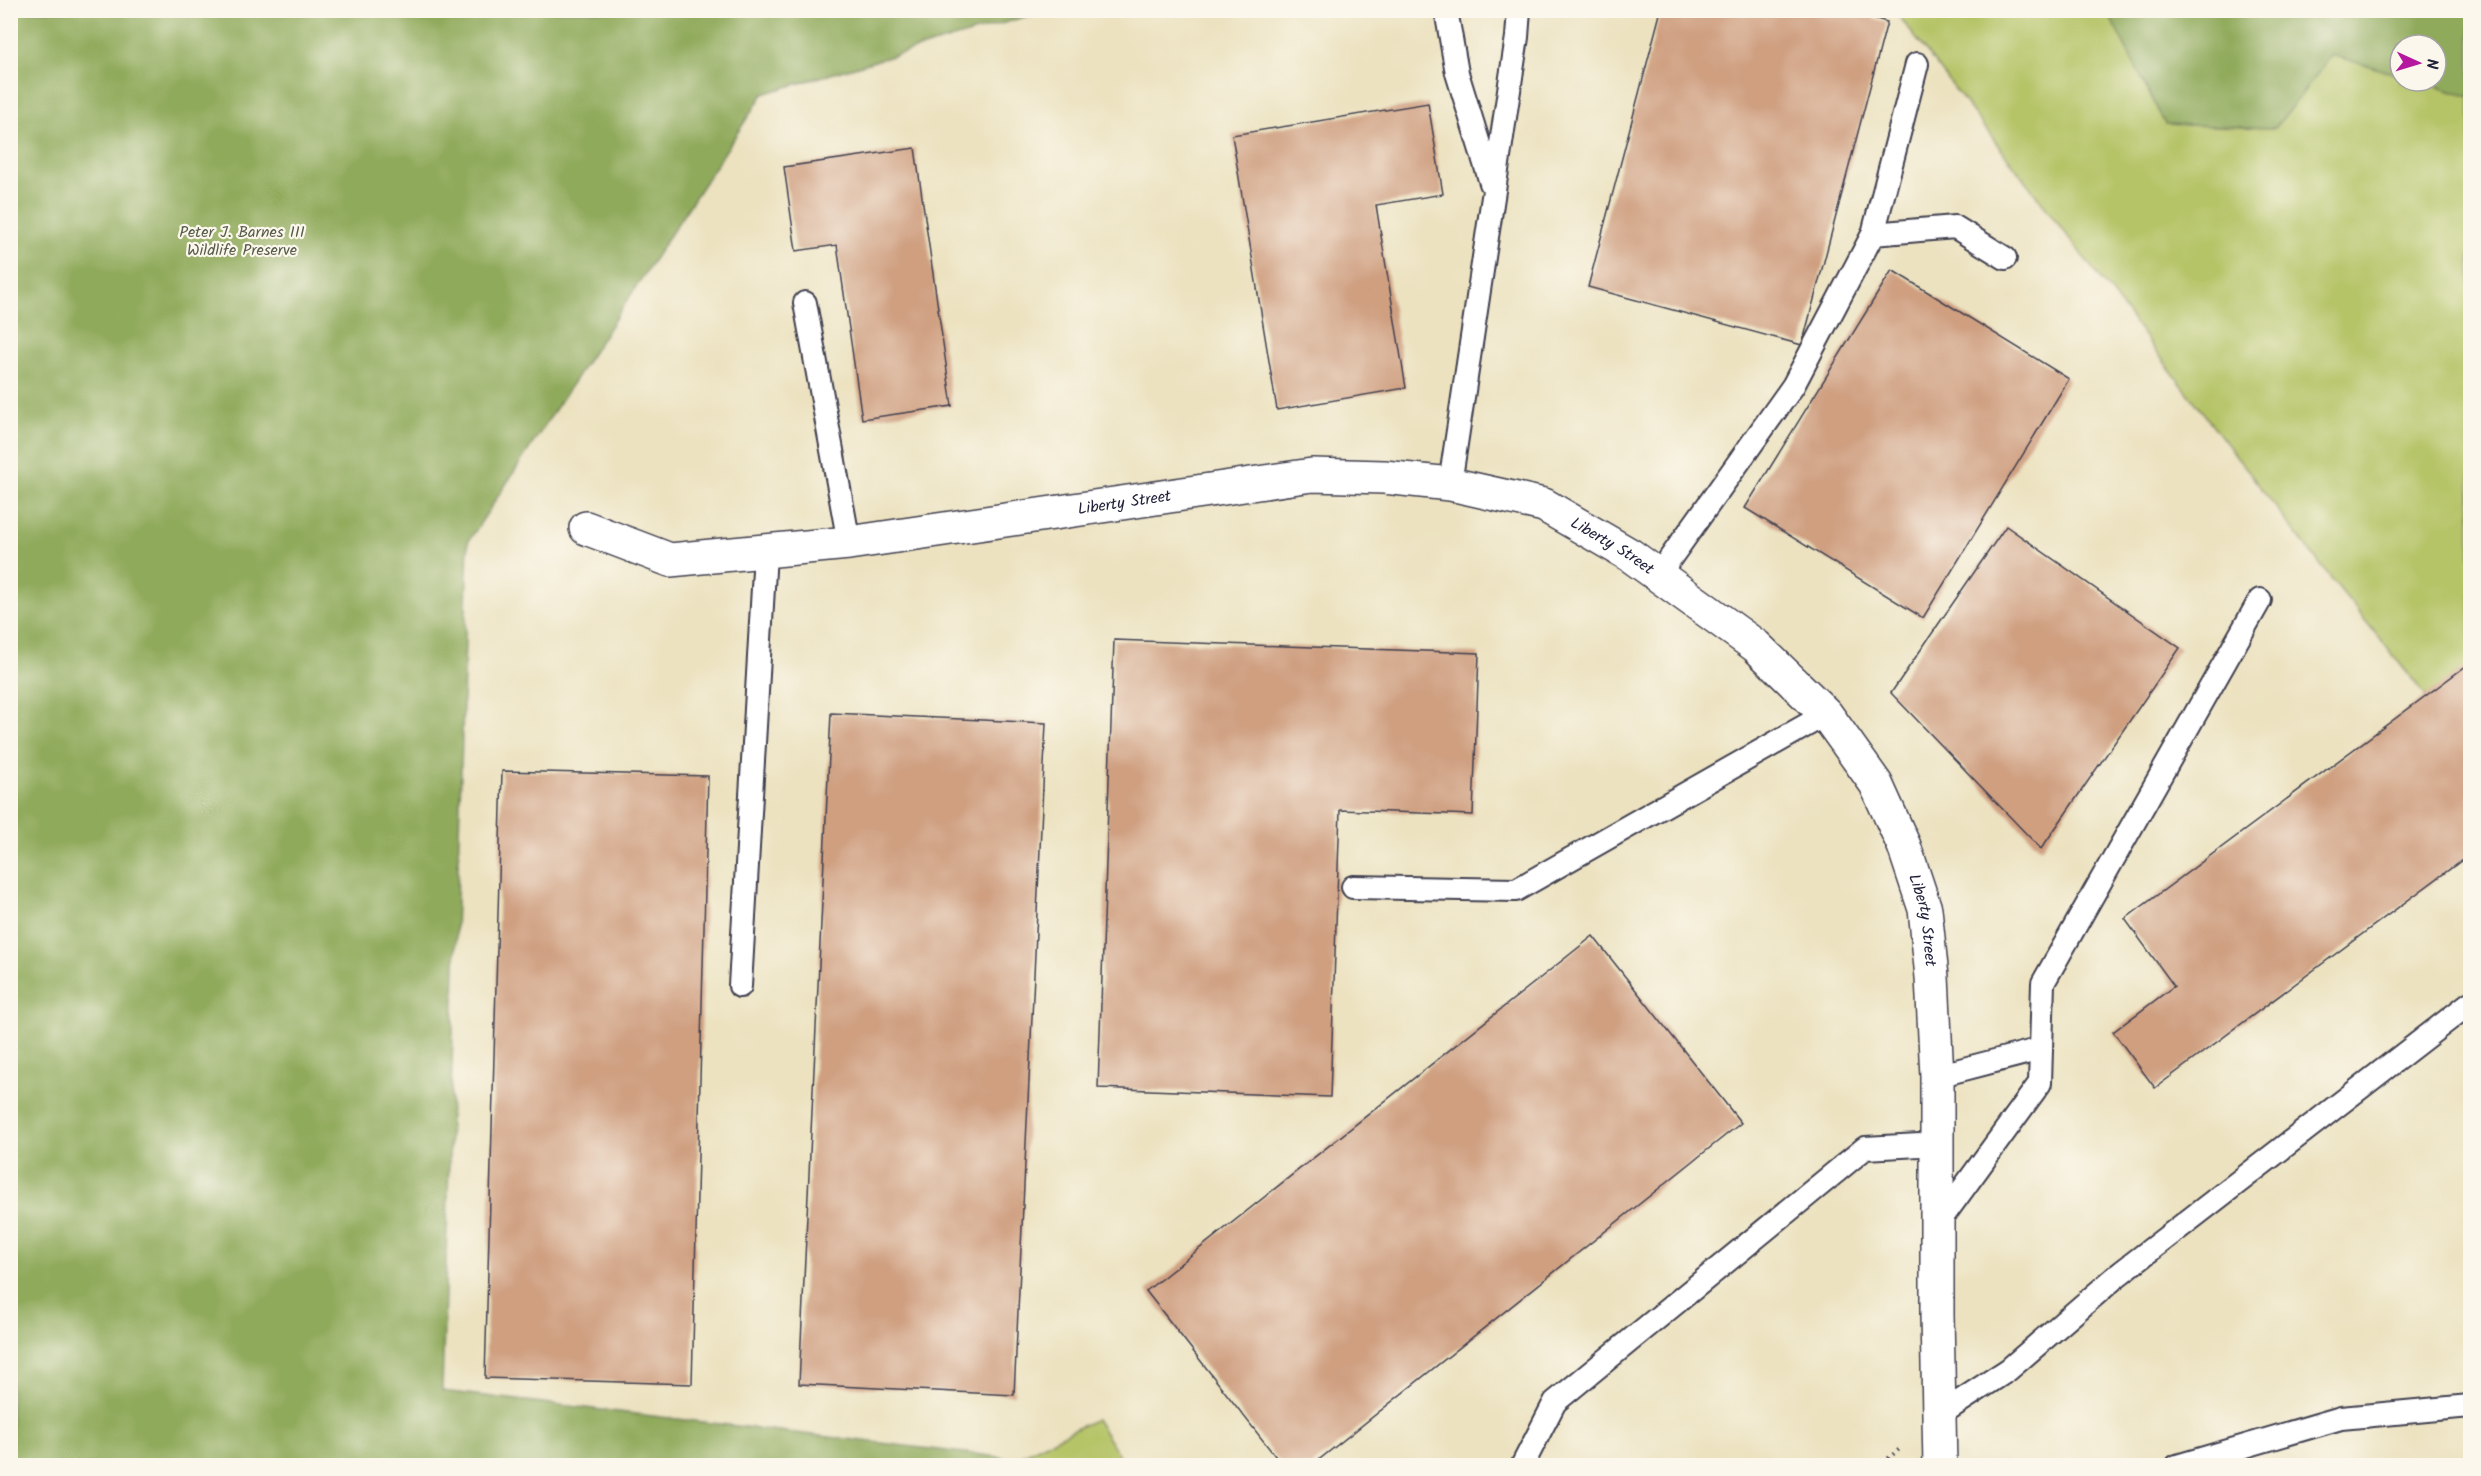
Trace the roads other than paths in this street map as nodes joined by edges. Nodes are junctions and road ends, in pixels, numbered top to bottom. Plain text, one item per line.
1 (1446, 10) edge
2 (1519, 10) edge
3 (1917, 64) dead end
4 (1494, 190) junction
5 (1873, 234) junction
6 (2005, 258) dead end
7 (805, 303) dead end
8 (1450, 484) junction
9 (586, 528) dead end
10 (849, 543) junction
11 (765, 553) junction
12 (1659, 574) junction
13 (2260, 600) dead end
14 (1826, 714) junction
15 (1353, 887) dead end
16 (740, 986) dead end
17 (2470, 1003) edge
18 (2041, 1049) junction
19 (1937, 1076) junction
20 (1938, 1144) junction
21 (1936, 1226) junction
22 (2470, 1406) edge
23 (1939, 1415) junction
24 (1522, 1466) edge
25 (1940, 1466) edge
26 (2177, 1466) edge

1 - 4 lane
2 - 4 lane
3 - 5 lane
4 - 8 lane
5 - 6 lane
5 - 12 lane
7 - 10 lane
8 - 10 street, Liberty Street
8 - 12 street, Liberty Street
9 - 11 street, Liberty Street
10 - 11 street, Liberty Street
11 - 16 lane
12 - 14 street, Liberty Street
13 - 18 lane
14 - 15 lane
14 - 19 street, Liberty Street
17 - 23 lane
18 - 19 lane
18 - 21 lane
19 - 20 street, Liberty Street
20 - 21 street, Liberty Street
20 - 24 lane
21 - 23 street, Liberty Street
22 - 26 lane
23 - 25 street, Liberty Street

